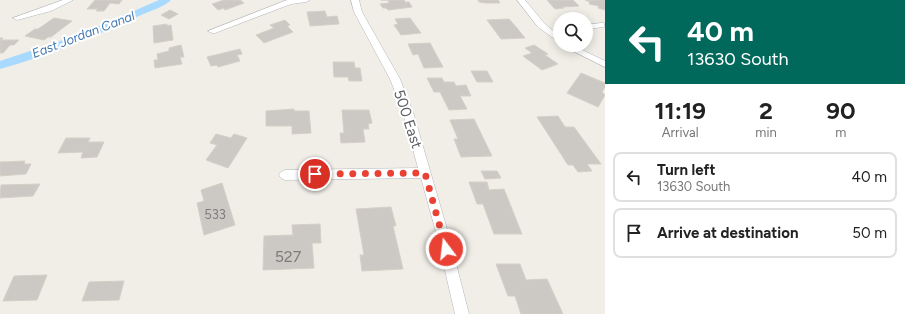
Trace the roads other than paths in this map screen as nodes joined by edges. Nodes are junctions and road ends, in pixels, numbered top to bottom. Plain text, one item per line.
1 (69, 0) edge
2 (306, 0) edge
3 (355, 0) edge
4 (521, 0) edge
5 (17, 18) dead end
6 (601, 25) dead end
7 (593, 26) edge
8 (212, 31) dead end
9 (553, 31) edge
10 (548, 32) junction
11 (553, 36) edge
12 (580, 52) edge
13 (605, 64) edge
14 (425, 173) junction
15 (285, 175) dead end
16 (462, 314) edge

1 - 5 street
2 - 8 street
3 - 14 street, 500 East
4 - 10 street
6 - 7 street
9 - 10 street
10 - 11 street
12 - 13 street
14 - 15 street
14 - 16 street, 500 East

